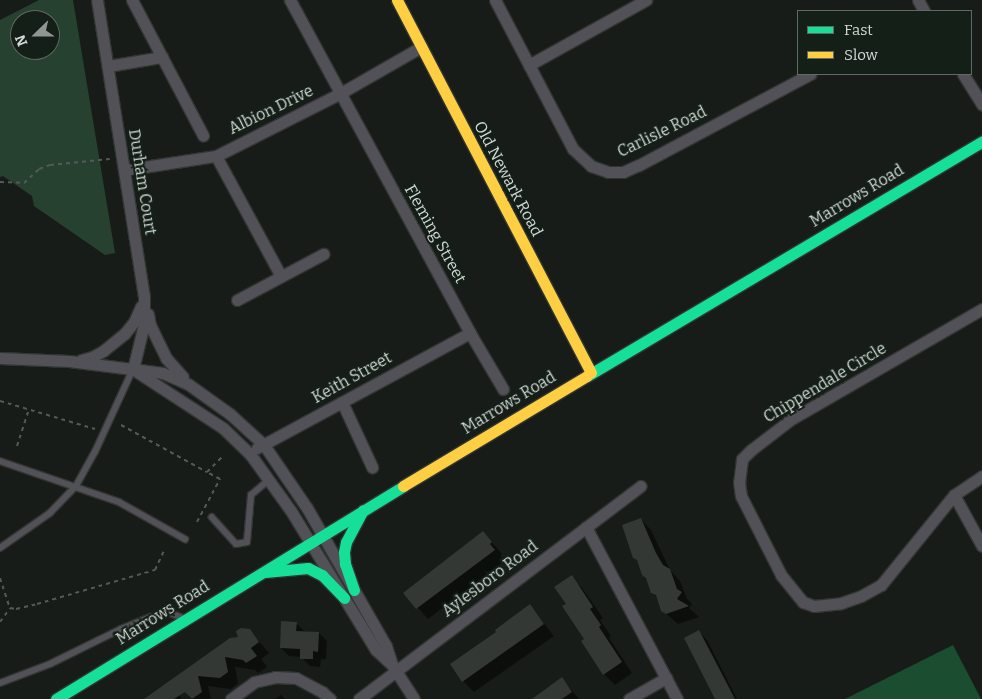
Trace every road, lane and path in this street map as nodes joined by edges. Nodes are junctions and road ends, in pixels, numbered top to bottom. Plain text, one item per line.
1 (97, 0) edge
2 (132, 0) edge
3 (290, 0) edge
4 (397, 0) edge
5 (495, 0) edge
6 (646, 0) edge
7 (421, 47) junction
8 (162, 57) junction
9 (529, 64) junction
10 (108, 66) junction
11 (808, 75) edge
12 (964, 75) edge
13 (340, 94) junction
14 (982, 106) edge
15 (203, 135) dead end
16 (982, 141) edge
17 (216, 156) junction
18 (122, 158) junction
19 (124, 170) junction
20 (0, 182) edge
21 (323, 254) dead end
22 (282, 276) junction
23 (144, 297) junction
24 (237, 300) dead end
25 (982, 309) edge
26 (470, 332) junction
27 (0, 358) edge
28 (77, 361) junction
29 (132, 369) junction
30 (591, 372) junction
31 (503, 389) dead end
32 (197, 390) junction
33 (0, 400) edge
34 (342, 402) junction
35 (29, 409) junction
36 (121, 425) dead end
37 (95, 430) dead end
38 (264, 445) junction
39 (17, 446) dead end
40 (250, 454) junction
41 (223, 456) dead end
42 (0, 461) edge
43 (372, 467) dead end
44 (207, 472) junction
45 (982, 476) edge
46 (270, 479) junction
47 (76, 486) junction
48 (641, 486) dead end
49 (954, 495) junction
50 (363, 510) junction
51 (212, 517) dead end
52 (197, 522) dead end
53 (586, 527) junction
54 (322, 534) junction
55 (185, 539) dead end
56 (310, 541) junction
57 (982, 546) edge
58 (0, 548) edge
59 (165, 549) dead end
60 (258, 574) junction
61 (0, 578) edge
62 (354, 590) junction
63 (344, 598) junction
64 (10, 608) junction
65 (184, 618) junction
66 (0, 622) edge
67 (394, 668) junction
68 (666, 678) junction
69 (0, 683) edge
70 (56, 699) edge
71 (231, 699) edge
72 (330, 699) edge
73 (359, 699) edge
74 (414, 699) edge
75 (630, 699) edge
76 (677, 699) edge

1 - 10 street, Durham Court
2 - 8 street
3 - 13 street, Fleming Street
4 - 7 street, Old Newark Road
5 - 9 street, Carlisle Road
6 - 9 street
7 - 13 street, Albion Drive
7 - 30 street, Old Newark Road
8 - 10 street
8 - 15 street
9 - 11 street, Carlisle Road
10 - 18 street, Durham Court
12 - 14 street
13 - 17 street, Albion Drive
13 - 26 street, Fleming Street
16 - 30 street, Marrows Road
17 - 19 street, Albion Drive
17 - 22 street
18 - 19 street, Durham Court
18 - 20 path
19 - 23 street, Durham Court
21 - 22 street
22 - 24 street
23 - 28 street
23 - 29 street, Durham Court
23 - 32 street
25 - 49 street, Chippendale Circle
26 - 31 street, Fleming Street
26 - 34 street, Keith Street
27 - 28 street
28 - 29 street
29 - 32 street
29 - 40 street
29 - 47 lane
30 - 50 street, Marrows Road
32 - 38 street
33 - 35 path
34 - 38 street, Keith Street
34 - 43 street
35 - 37 path
35 - 39 path
36 - 44 path
38 - 40 street, Keith Street
38 - 54 street
40 - 46 street
41 - 44 path
42 - 47 lane
44 - 52 path
45 - 49 street, Chippendale Circle
46 - 51 lane
46 - 56 street
47 - 55 lane
47 - 58 lane
48 - 53 street, Aylesboro Road
49 - 57 street
50 - 54 street, Marrows Road
50 - 62 street
53 - 67 street, Aylesboro Road
53 - 68 street
54 - 56 street, Marrows Road
54 - 62 street
56 - 60 street, Marrows Road
56 - 63 street
59 - 64 path
60 - 63 street
60 - 65 street, Marrows Road
61 - 64 path
62 - 67 street
63 - 67 street
64 - 66 path
65 - 69 lane
65 - 70 street, Marrows Road
67 - 73 street, Aylesboro Road
67 - 74 street
68 - 75 street
68 - 76 street
71 - 72 street

